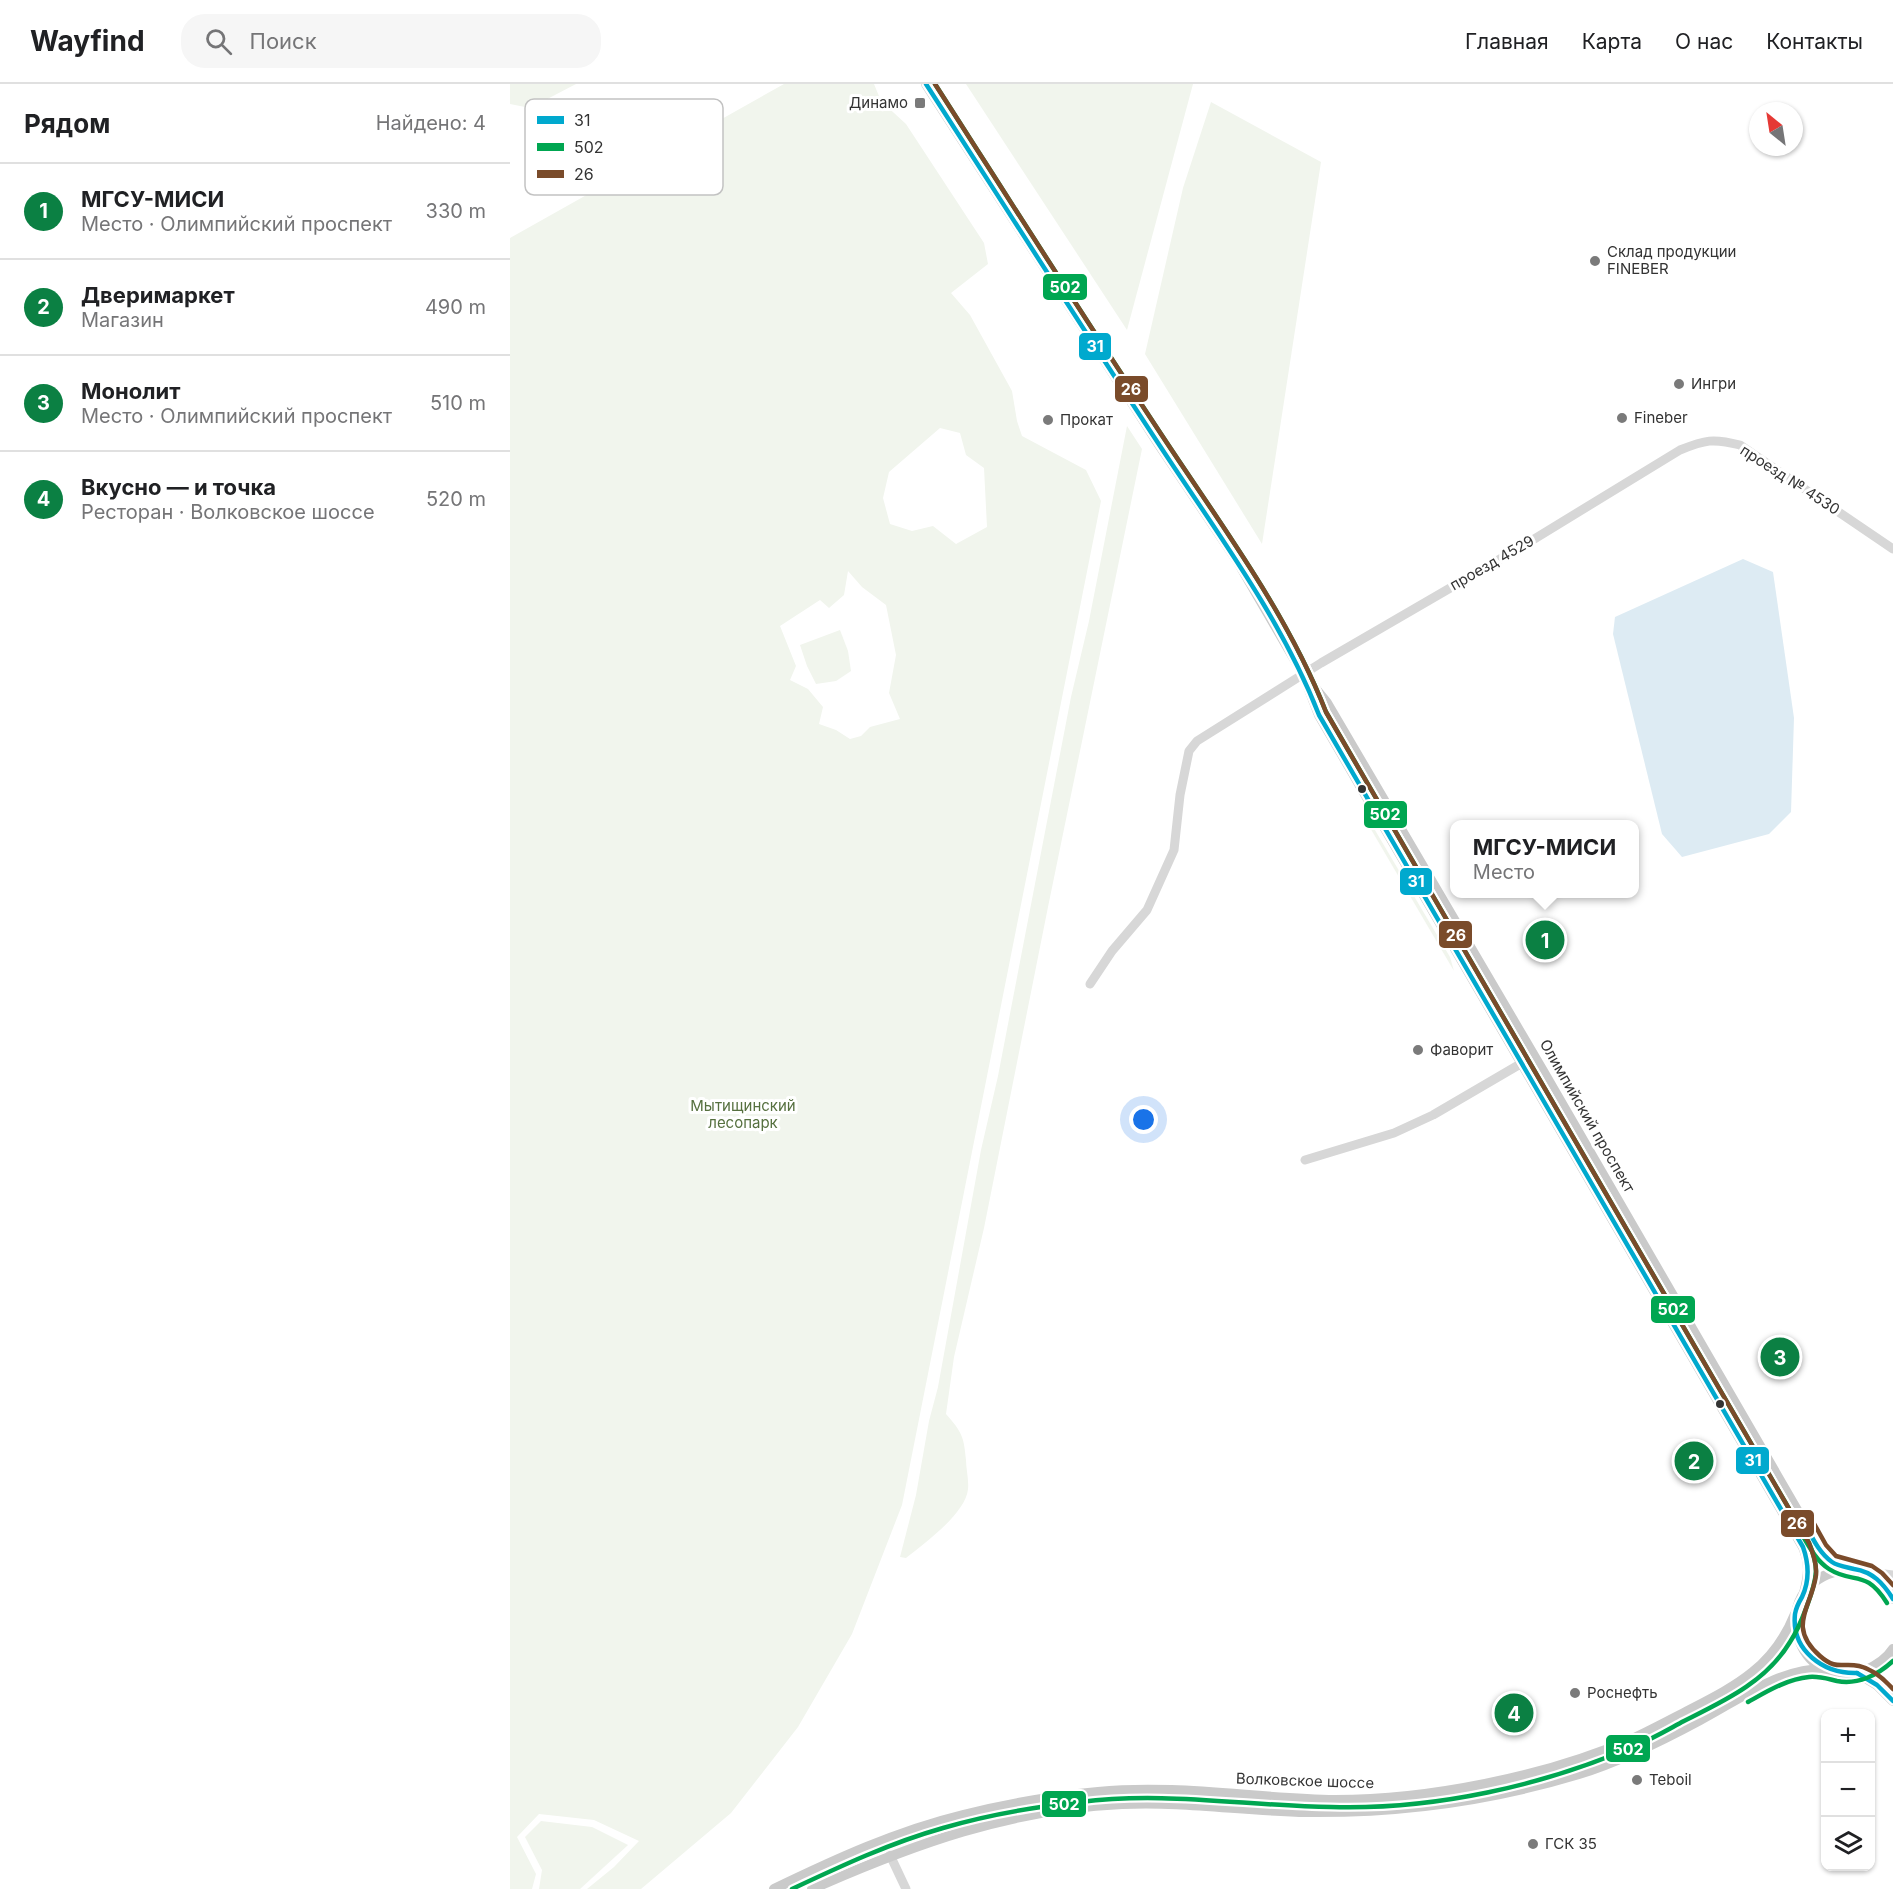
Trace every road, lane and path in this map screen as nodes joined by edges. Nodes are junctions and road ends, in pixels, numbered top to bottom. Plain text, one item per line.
1 (926, 84) edge
2 (1680, 450) joint
3 (1893, 549) edge
4 (1303, 674) junction
5 (1090, 984) dead end
6 (1522, 1063) junction
7 (1305, 1160) dead end
8 (1846, 1569) junction
9 (1864, 1571) junction
10 (1893, 1575) edge
11 (1804, 1593) junction
12 (1893, 1599) edge
13 (1795, 1614) junction
14 (1893, 1649) edge
15 (1825, 1669) junction
16 (1857, 1673) junction
17 (1893, 1701) edge
18 (890, 1856) junction
19 (774, 1889) edge
20 (812, 1889) edge
21 (906, 1889) edge

1 - 4 main road, Олимпийский проспект
2 - 3 street, проезд № 4530
2 - 4 street, проезд 4529
4 - 5 street, проезд 4529
4 - 6 main road, Олимпийский проспект
4 - 8 main road, Олимпийский проспект
6 - 7 street
6 - 11 main road, Олимпийский проспект
8 - 9 main road
8 - 11 main road
9 - 10 street
9 - 12 main road
11 - 13 main road, Волковское шоссе
13 - 15 main road
13 - 19 main road, Волковское шоссе
14 - 16 main road
15 - 16 main road, Волковское шоссе
15 - 18 main road, Волковское шоссе
16 - 17 main road
18 - 20 main road, Волковское шоссе
18 - 21 street

